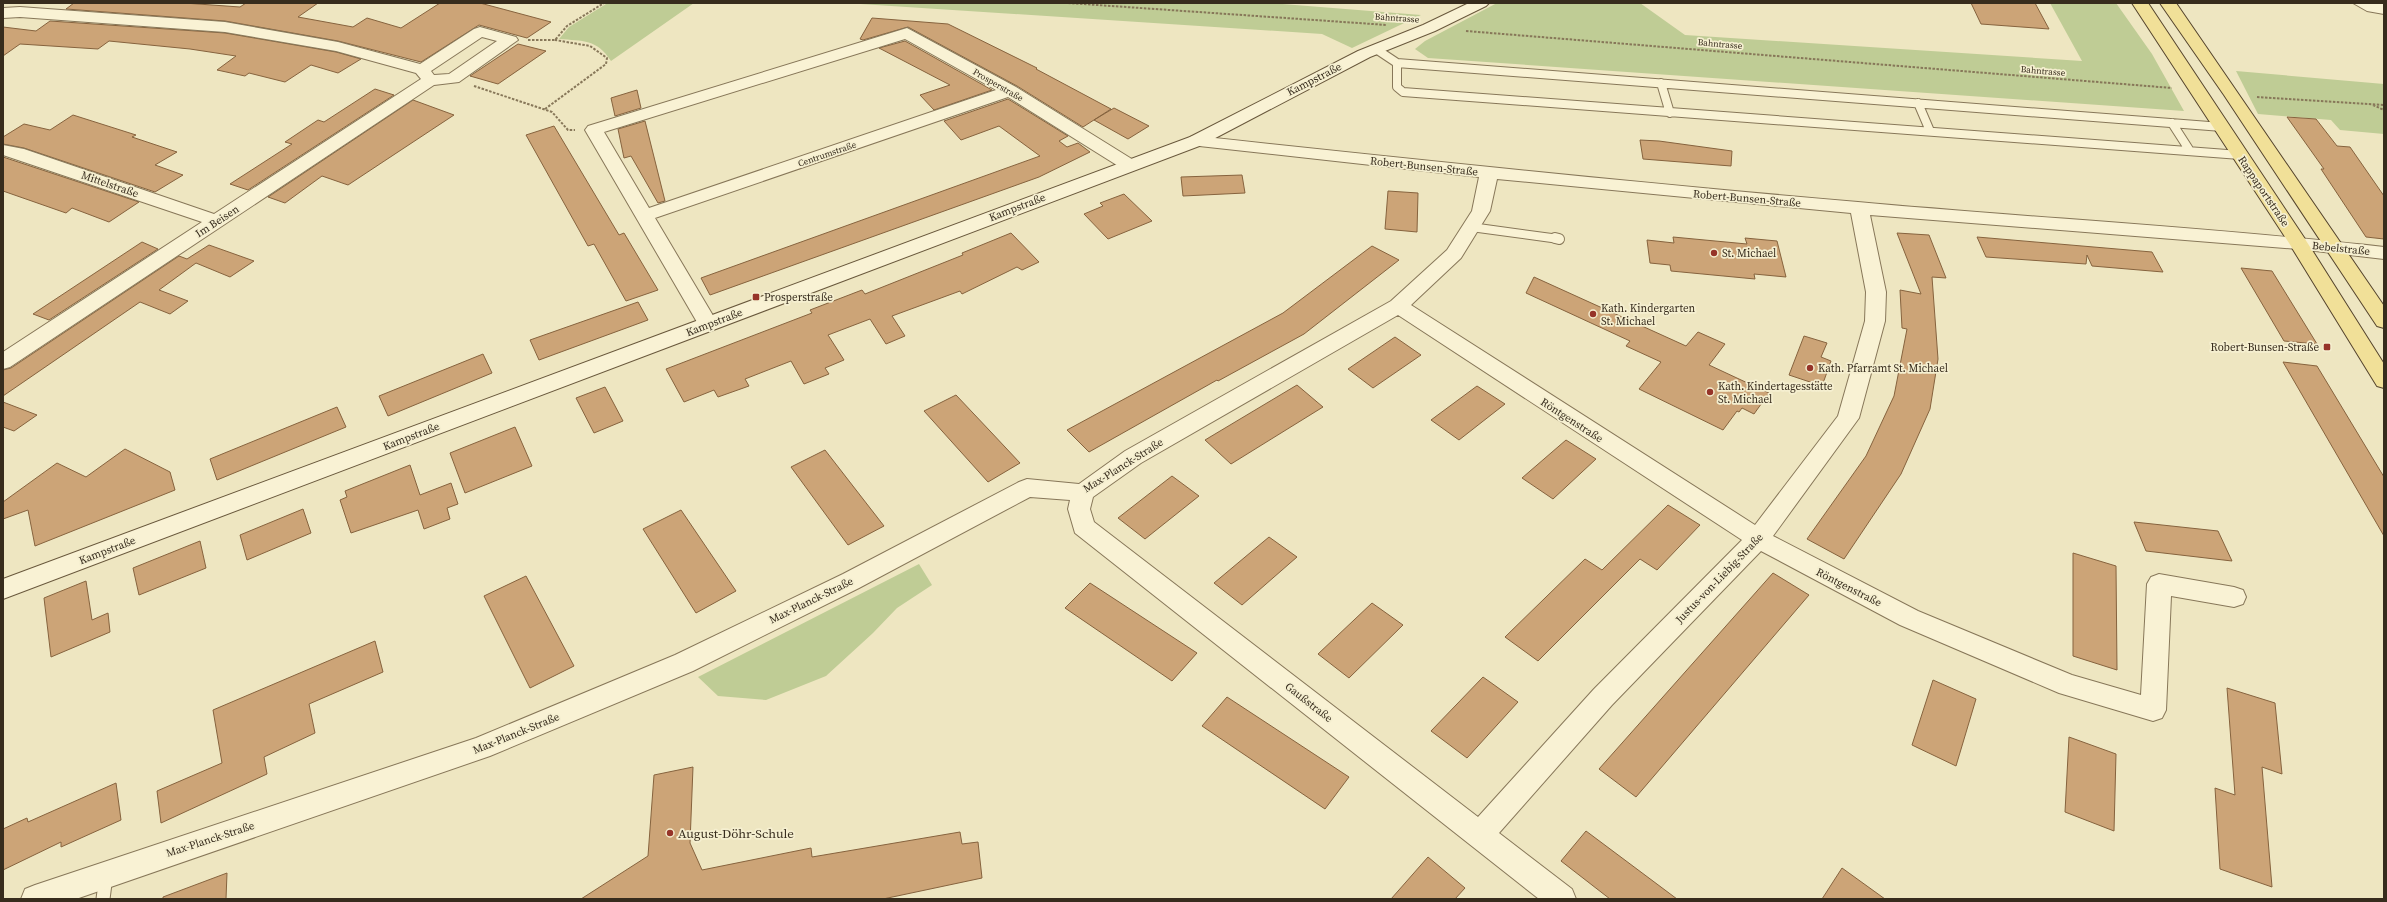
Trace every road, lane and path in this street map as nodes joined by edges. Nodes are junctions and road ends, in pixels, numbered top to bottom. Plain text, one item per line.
1 (645, 3) edge
2 (1068, 3) edge
3 (1481, 3) edge
4 (2140, 3) edge
5 (2168, 3) edge
6 (3, 13) edge
7 (1390, 25) dead end
8 (1429, 28) junction
9 (510, 40) junction
10 (555, 40) junction
11 (1376, 49) junction
12 (1397, 63) junction
13 (426, 75) junction
14 (453, 79) junction
15 (1661, 83) junction
16 (2198, 90) junction
17 (1010, 91) junction
18 (2232, 94) junction
19 (1918, 103) junction
20 (2371, 104) junction
21 (2384, 105) edge
22 (545, 109) junction
23 (2384, 110) edge
24 (1670, 113) junction
25 (2172, 123) junction
26 (2222, 127) junction
27 (594, 130) junction
28 (1930, 131) junction
29 (1196, 141) junction
30 (3, 150) edge
31 (2190, 151) junction
32 (2240, 154) junction
33 (1129, 165) junction
34 (1489, 173) junction
35 (1859, 208) junction
36 (644, 216) junction
37 (217, 221) junction
38 (1471, 227) junction
39 (1559, 239) dead end
40 (2298, 243) junction
41 (2335, 248) junction
42 (2384, 253) edge
43 (1398, 306) junction
44 (2384, 321) edge
45 (708, 324) junction
46 (3, 362) edge
47 (2384, 381) edge
48 (1083, 493) junction
49 (1758, 539) junction
50 (3, 589) edge
51 (2234, 597) dead end
52 (1480, 834) junction
53 (105, 886) edge
54 (35, 899) edge
55 (1562, 899) edge

1 - 10 path
2 - 7 path, Bahntrasse
3 - 8 street, Kampstraße
4 - 16 main road, Rappaportstraße
5 - 18 main road
6 - 13 street
8 - 11 street, Kampstraße
8 - 16 path, Bahntrasse
9 - 10 path
9 - 13 street, Im Beisen
9 - 14 street
10 - 22 path
11 - 12 lane
11 - 29 street, Kampstraße
12 - 15 lane
12 - 24 lane
13 - 14 street
13 - 37 street, Im Beisen
14 - 22 path
15 - 19 lane
15 - 24 lane
16 - 26 main road, Rappaportstraße
17 - 27 street, Prosperstraße
17 - 33 street, Prosperstraße
17 - 36 street, Centrumstraße
18 - 20 path
18 - 41 main road
19 - 25 lane
19 - 28 lane
20 - 21 path
20 - 23 path
22 - 27 path
24 - 28 lane
25 - 26 lane
25 - 31 lane
26 - 32 main road, Rappaportstraße
27 - 36 street
28 - 31 lane
29 - 33 street, Kampstraße
29 - 34 street, Robert-Bunsen-Straße
30 - 37 street, Mittelstraße
31 - 32 lane
32 - 40 main road, Rappaportstraße
33 - 45 street, Kampstraße
34 - 35 street, Robert-Bunsen-Straße
34 - 38 street, Max-Planck-Straße
35 - 40 street, Robert-Bunsen-Straße
35 - 49 street, Justus-von-Liebig-Straße
36 - 45 street
37 - 46 street, Im Beisen
38 - 39 lane
38 - 43 street, Max-Planck-Straße
40 - 41 street, Bebelstraße
40 - 47 main road, Rappaportstraße
41 - 42 street, Bebelstraße
41 - 44 main road
43 - 48 street, Max-Planck-Straße
43 - 49 street, Röntgenstraße
45 - 50 street, Kampstraße
48 - 52 street, Gaußstraße
48 - 53 street, Max-Planck-Straße
49 - 51 street, Röntgenstraße
49 - 52 street, Justus-von-Liebig-Straße
52 - 55 street, Gaußstraße
53 - 54 street, Max-Planck-Straße

